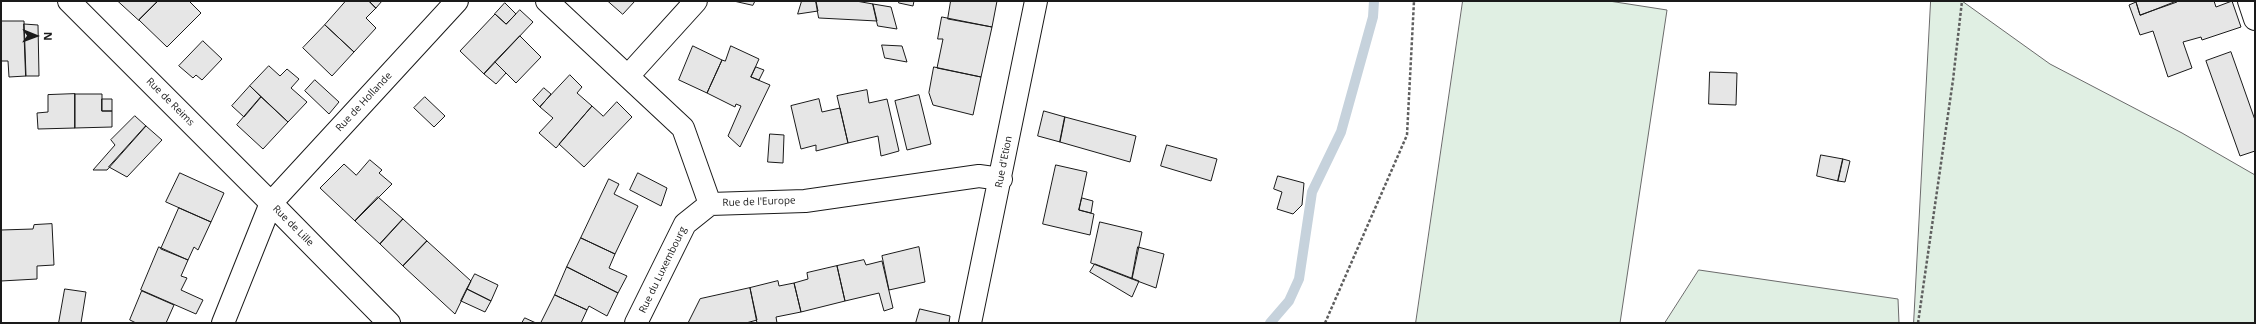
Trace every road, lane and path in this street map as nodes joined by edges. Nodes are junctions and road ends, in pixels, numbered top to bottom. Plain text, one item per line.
1 (69, 1) edge
2 (457, 1) edge
3 (547, 1) edge
4 (696, 1) edge
5 (1036, 1) edge
6 (1414, 1) edge
7 (1962, 1) edge
8 (2249, 1) edge
9 (2255, 19) edge
10 (628, 76) junction
11 (1000, 179) junction
12 (272, 203) junction
13 (710, 204) junction
14 (223, 323) edge
15 (389, 323) edge
16 (636, 323) edge
17 (970, 323) edge
18 (1325, 323) edge
19 (1918, 323) edge

1 - 12 street, Rue de Reims
2 - 12 street, Rue de Hollande
3 - 10 street, Rue de l'Europe
4 - 10 street
5 - 11 street, Rue d'Etion
6 - 18 path
7 - 19 path
8 - 9 street
10 - 13 street, Rue de l'Europe
11 - 13 street, Rue de l'Europe
11 - 17 street, Rue d'Etion
12 - 14 street, Rue de Lille
12 - 15 street, Rue de Lille
13 - 16 street, Rue du Luxembourg

